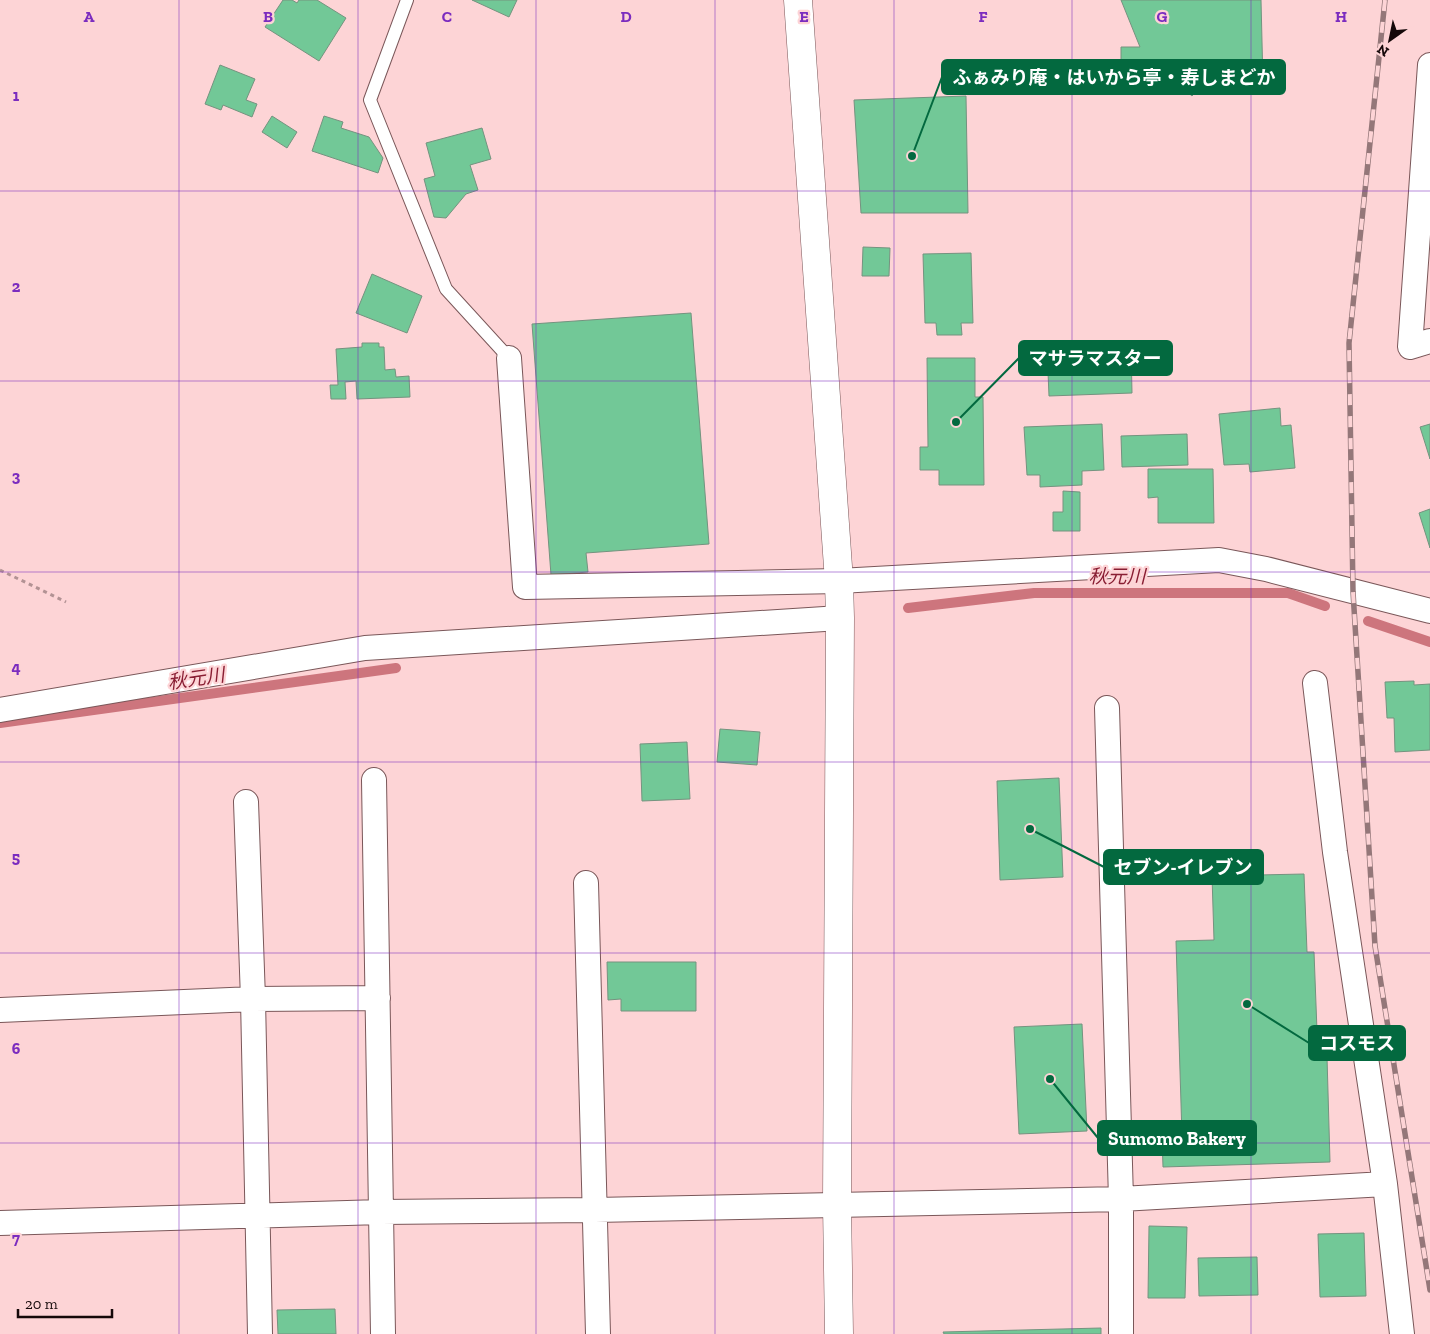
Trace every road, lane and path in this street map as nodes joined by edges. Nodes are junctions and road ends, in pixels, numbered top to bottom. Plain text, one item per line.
1 (407, 0) edge
2 (798, 0) edge
3 (1430, 65) edge
4 (1430, 341) edge
5 (509, 358) joint
6 (0, 570) edge
7 (839, 581) junction
8 (66, 602) dead end
9 (1430, 611) edge
10 (840, 618) junction
11 (1315, 683) dead end
12 (1107, 708) dead end
13 (0, 710) edge
14 (374, 780) dead end
15 (246, 802) dead end
16 (586, 883) dead end
17 (378, 998) junction
18 (252, 999) junction
19 (0, 1010) edge
20 (1385, 1184) junction
21 (1121, 1199) junction
22 (837, 1204) junction
23 (595, 1210) junction
24 (381, 1212) junction
25 (257, 1215) junction
26 (0, 1223) edge
27 (260, 1334) edge
28 (383, 1334) edge
29 (598, 1334) edge
30 (839, 1334) edge
31 (1121, 1334) edge
32 (1402, 1334) edge

1 - 5 lane
2 - 7 street
3 - 4 street
5 - 7 street
6 - 8 path
7 - 9 street
7 - 10 street
10 - 13 street
10 - 22 street
11 - 20 street
12 - 21 street
14 - 17 street
15 - 18 street
16 - 23 street
17 - 18 street
17 - 24 street
18 - 19 street
18 - 25 street
20 - 21 street
20 - 32 street
21 - 22 street
21 - 31 street
22 - 23 street
22 - 30 street
23 - 24 street
23 - 29 street
24 - 25 street
24 - 28 street
25 - 26 street
25 - 27 street

